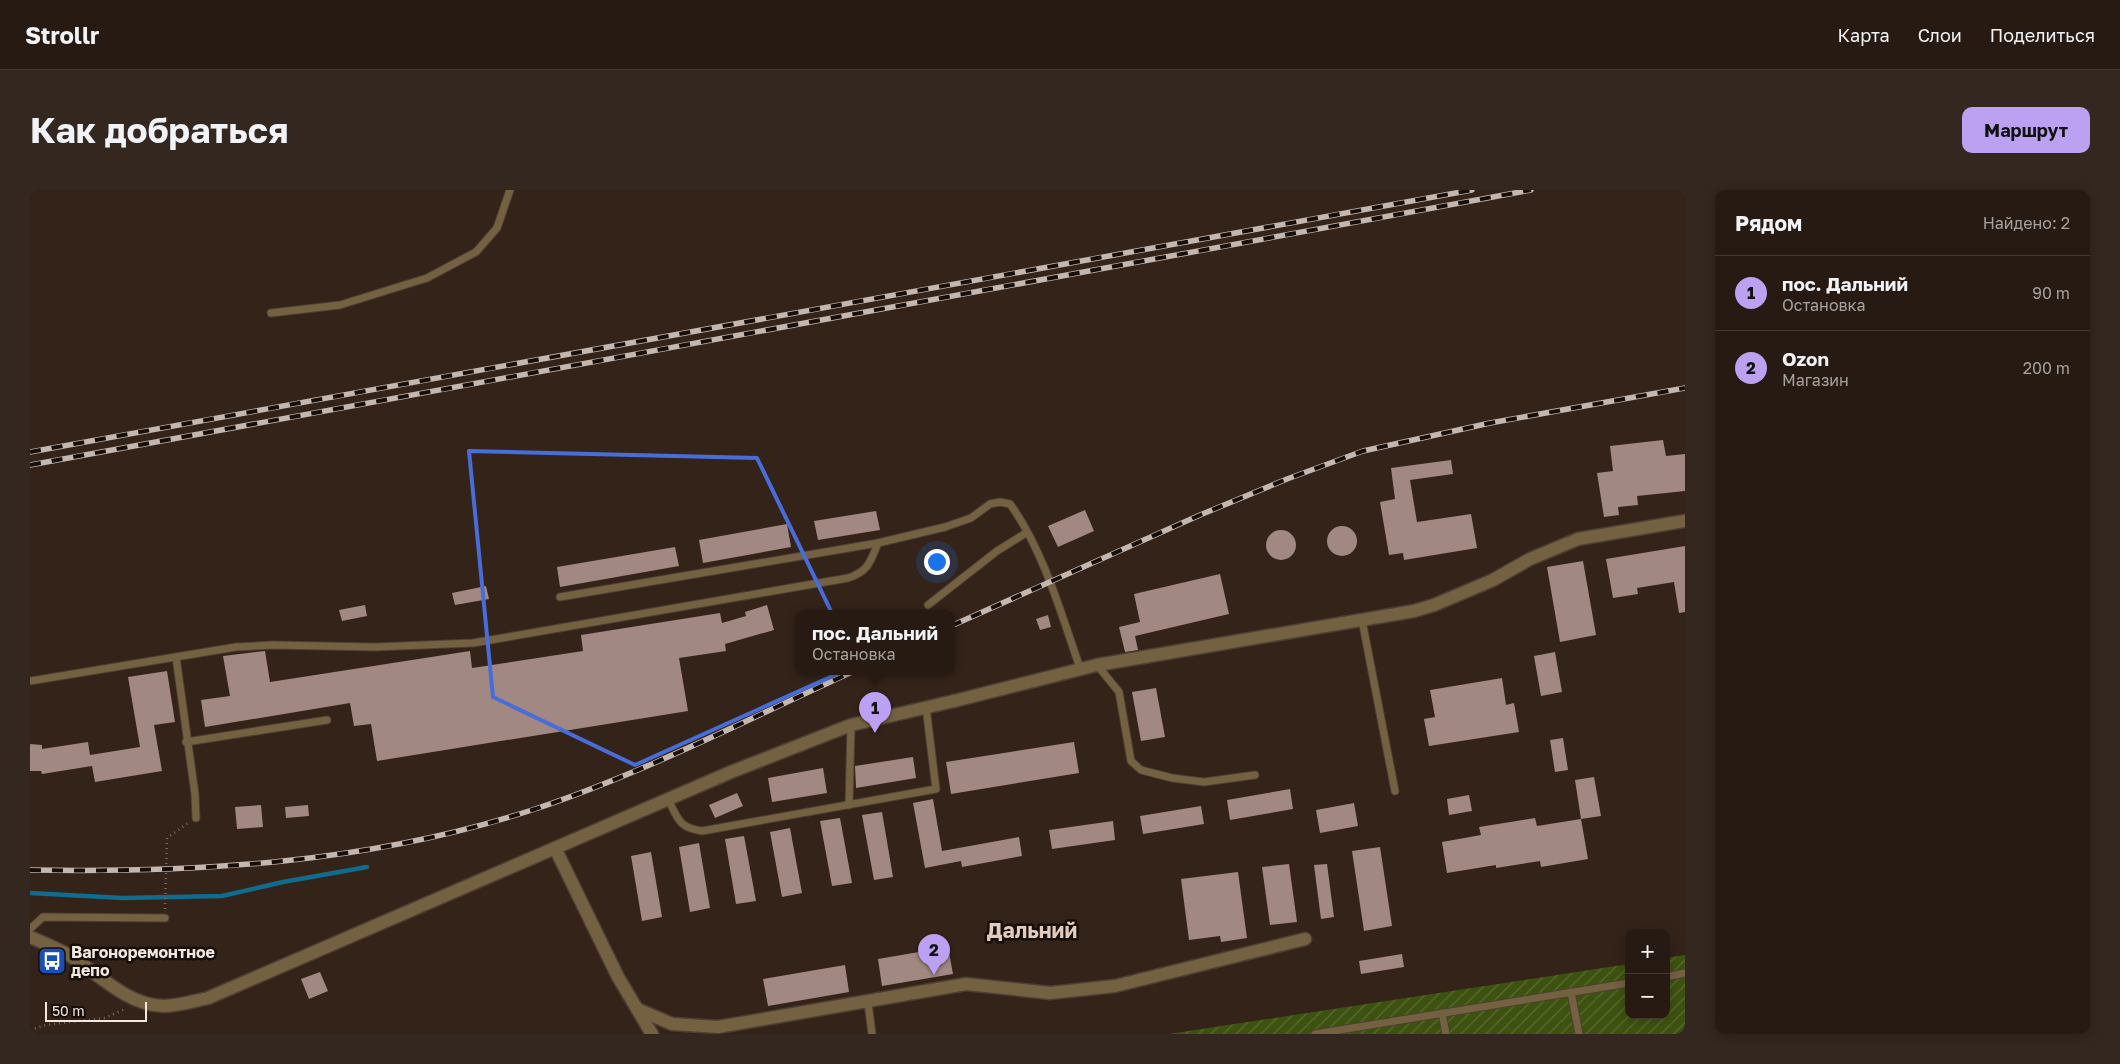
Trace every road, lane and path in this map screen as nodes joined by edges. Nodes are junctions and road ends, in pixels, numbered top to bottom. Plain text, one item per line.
1 (510, 190) edge
2 (271, 313) dead end
3 (1685, 522) edge
4 (1026, 533) junction
5 (878, 543) junction
6 (560, 597) dead end
7 (928, 605) dead end
8 (1362, 620) junction
9 (176, 657) junction
10 (1097, 665) junction
11 (1080, 668) junction
12 (30, 681) edge
13 (926, 707) junction
14 (327, 720) dead end
15 (851, 725) junction
16 (186, 742) junction
17 (1255, 775) dead end
18 (1395, 791) dead end
19 (668, 799) junction
20 (849, 805) junction
21 (196, 818) joint
22 (555, 848) junction
23 (165, 907) dead end
24 (165, 918) dead end
25 (30, 928) edge
26 (30, 937) edge
27 (1305, 939) dead end
28 (1685, 974) edge
29 (1670, 976) edge
30 (1625, 984) edge
31 (1571, 992) junction
32 (141, 1002) junction
33 (868, 1003) junction
34 (637, 1009) junction
35 (1442, 1013) junction
36 (30, 1030) edge
37 (716, 1031) edge
38 (652, 1034) edge
39 (872, 1034) edge
40 (1315, 1034) edge
41 (1446, 1034) edge
42 (1579, 1034) edge

1 - 2 lane
3 - 8 street
4 - 5 lane
4 - 7 lane
4 - 11 lane
5 - 6 lane
5 - 9 lane
8 - 10 street
8 - 18 lane
9 - 12 lane
9 - 16 lane
10 - 11 street
10 - 17 lane
11 - 13 street
13 - 15 street
13 - 20 lane
14 - 16 lane
15 - 19 street
15 - 20 lane
16 - 21 lane
19 - 20 lane
19 - 22 street
21 - 23 path
22 - 32 street
22 - 34 street
24 - 25 lane
26 - 32 street
27 - 33 street
28 - 29 lane
30 - 31 lane
31 - 35 lane
31 - 42 lane
32 - 36 path
33 - 37 street
33 - 39 lane
34 - 37 street
34 - 38 street
35 - 40 lane
35 - 41 lane

